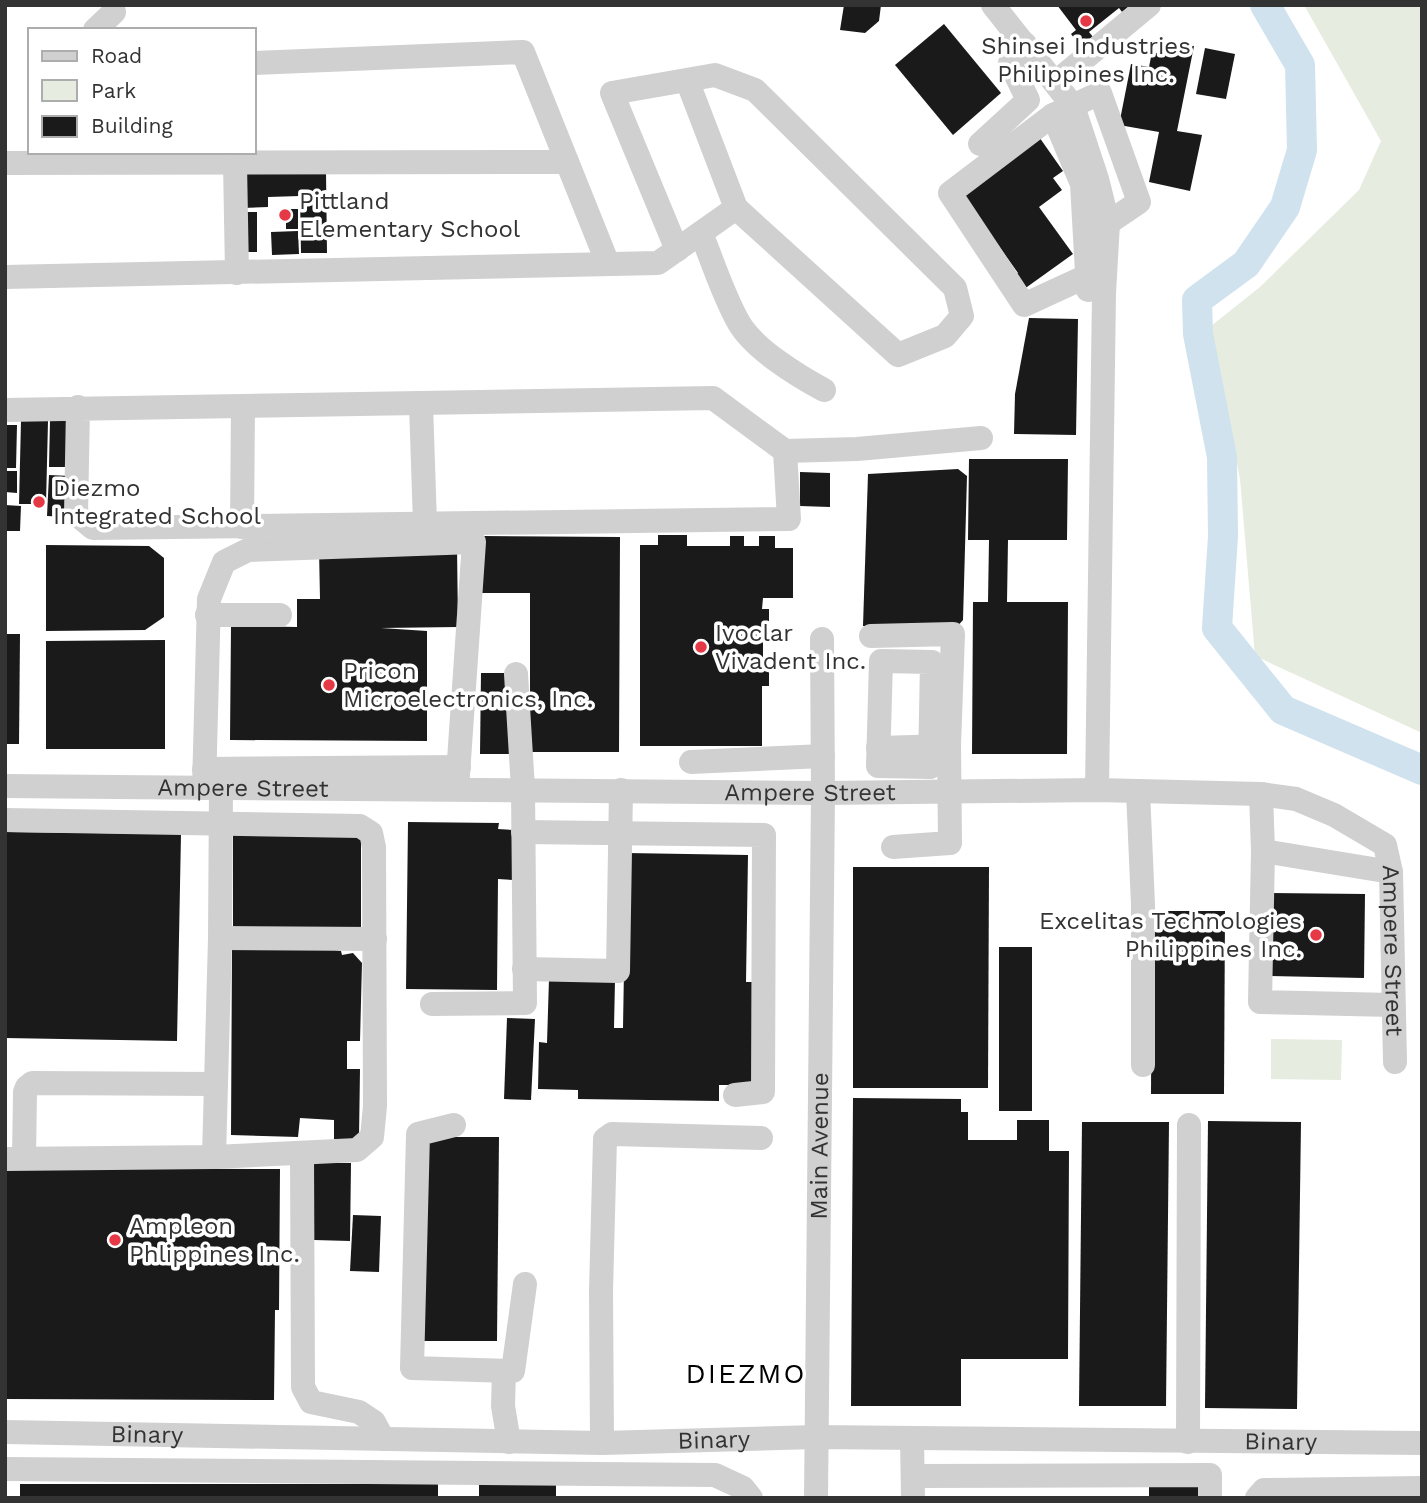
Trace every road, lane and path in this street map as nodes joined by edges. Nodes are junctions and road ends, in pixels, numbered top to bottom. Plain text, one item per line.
1 (993, 5) edge
2 (1149, 5) edge
3 (114, 12) dead end
4 (96, 28) edge
5 (1025, 44) junction
6 (256, 63) edge
7 (687, 80) junction
8 (1056, 82) junction
9 (1063, 110) junction
10 (980, 144) dead end
11 (46, 158) edge
12 (567, 162) junction
13 (5, 163) edge
14 (235, 163) junction
15 (736, 208) junction
16 (1108, 223) junction
17 (701, 233) junction
18 (677, 250) junction
19 (608, 264) junction
20 (237, 273) junction
21 (5, 277) edge
22 (1096, 284) junction
23 (824, 390) dead end
24 (421, 404) junction
25 (243, 406) junction
26 (78, 407) junction
27 (5, 410) edge
28 (981, 438) dead end
29 (785, 451) junction
30 (425, 524) junction
31 (242, 527) junction
32 (207, 615) junction
33 (280, 615) dead end
34 (871, 636) dead end
35 (822, 639) dead end
36 (516, 674) dead end
37 (940, 746) junction
38 (823, 756) junction
39 (691, 762) dead end
40 (458, 778) junction
41 (209, 781) junction
42 (5, 786) edge
43 (523, 789) junction
44 (621, 790) junction
45 (1097, 790) junction
46 (1138, 791) junction
47 (824, 793) junction
48 (951, 793) junction
49 (1261, 794) junction
50 (5, 820) edge
51 (220, 825) junction
52 (523, 831) junction
53 (621, 833) junction
54 (893, 847) dead end
55 (1263, 851) junction
56 (1391, 872) junction
57 (220, 939) junction
58 (374, 939) junction
59 (524, 969) junction
60 (432, 1004) dead end
61 (1393, 1005) junction
62 (1395, 1062) dead end
63 (1143, 1065) dead end
64 (216, 1084) junction
65 (736, 1095) dead end
66 (454, 1125) dead end
67 (1189, 1125) dead end
68 (761, 1138) dead end
69 (302, 1154) junction
70 (214, 1157) junction
71 (15, 1158) edge
72 (525, 1284) dead end
73 (504, 1371) junction
74 (5, 1432) edge
75 (816, 1437) junction
76 (912, 1438) junction
77 (383, 1439) junction
78 (509, 1441) junction
79 (1188, 1442) junction
80 (602, 1443) junction
81 (1422, 1443) edge
82 (5, 1469) edge
83 (913, 1487) edge
84 (1422, 1488) edge
85 (751, 1498) edge
86 (816, 1498) edge
87 (1210, 1498) edge
88 (1257, 1498) edge

1 - 5 street
2 - 8 street
3 - 4 street
5 - 8 street
5 - 10 street
6 - 12 street
7 - 15 street
7 - 15 street
7 - 18 street
8 - 9 street
9 - 16 street
9 - 16 street
9 - 22 street
9 - 22 street
11 - 13 street
11 - 14 street
12 - 14 street
12 - 19 street
14 - 20 street
15 - 17 street
16 - 22 street
17 - 18 street
17 - 23 street
18 - 19 street
19 - 20 street
20 - 21 street
22 - 45 street
24 - 25 street
24 - 29 street
24 - 30 street
25 - 26 street
25 - 31 street
26 - 27 street
26 - 31 street
28 - 29 street
29 - 30 street
30 - 31 street
32 - 33 street
32 - 40 street
32 - 41 street
34 - 37 street
35 - 38 street, Main Avenue
36 - 43 street
37 - 37 street
37 - 48 street
38 - 39 street
38 - 47 street, Main Avenue
40 - 41 street, Ampere Street
40 - 43 street, Ampere Street
41 - 42 street, Ampere Street
41 - 51 street
43 - 44 street, Ampere Street
43 - 52 street
44 - 47 street, Ampere Street
44 - 53 street
45 - 46 street, Ampere Street
45 - 48 street, Ampere Street
46 - 49 street, Ampere Street
46 - 63 street
47 - 48 street, Ampere Street
47 - 75 street, Main Avenue
48 - 54 street
49 - 55 street
49 - 56 street, Ampere Street
50 - 51 street
51 - 57 street
51 - 58 street
52 - 53 street
52 - 59 street
53 - 59 street
53 - 65 street
55 - 56 street
55 - 61 street
56 - 61 street, Ampere Street
57 - 58 street
57 - 64 street
58 - 69 street
59 - 60 street
61 - 62 street, Ampere Street
64 - 70 street
64 - 71 street
66 - 73 street
67 - 79 street
68 - 80 street
69 - 70 street
69 - 77 street
70 - 71 street
72 - 73 street
73 - 78 street
74 - 77 street, Binary
75 - 76 street, Binary
75 - 80 street, Binary
75 - 86 street, Main Avenue
76 - 79 street, Binary
76 - 83 street
77 - 78 street, Binary
78 - 80 street, Binary
79 - 81 street, Binary
82 - 85 street
83 - 87 street
84 - 88 street

